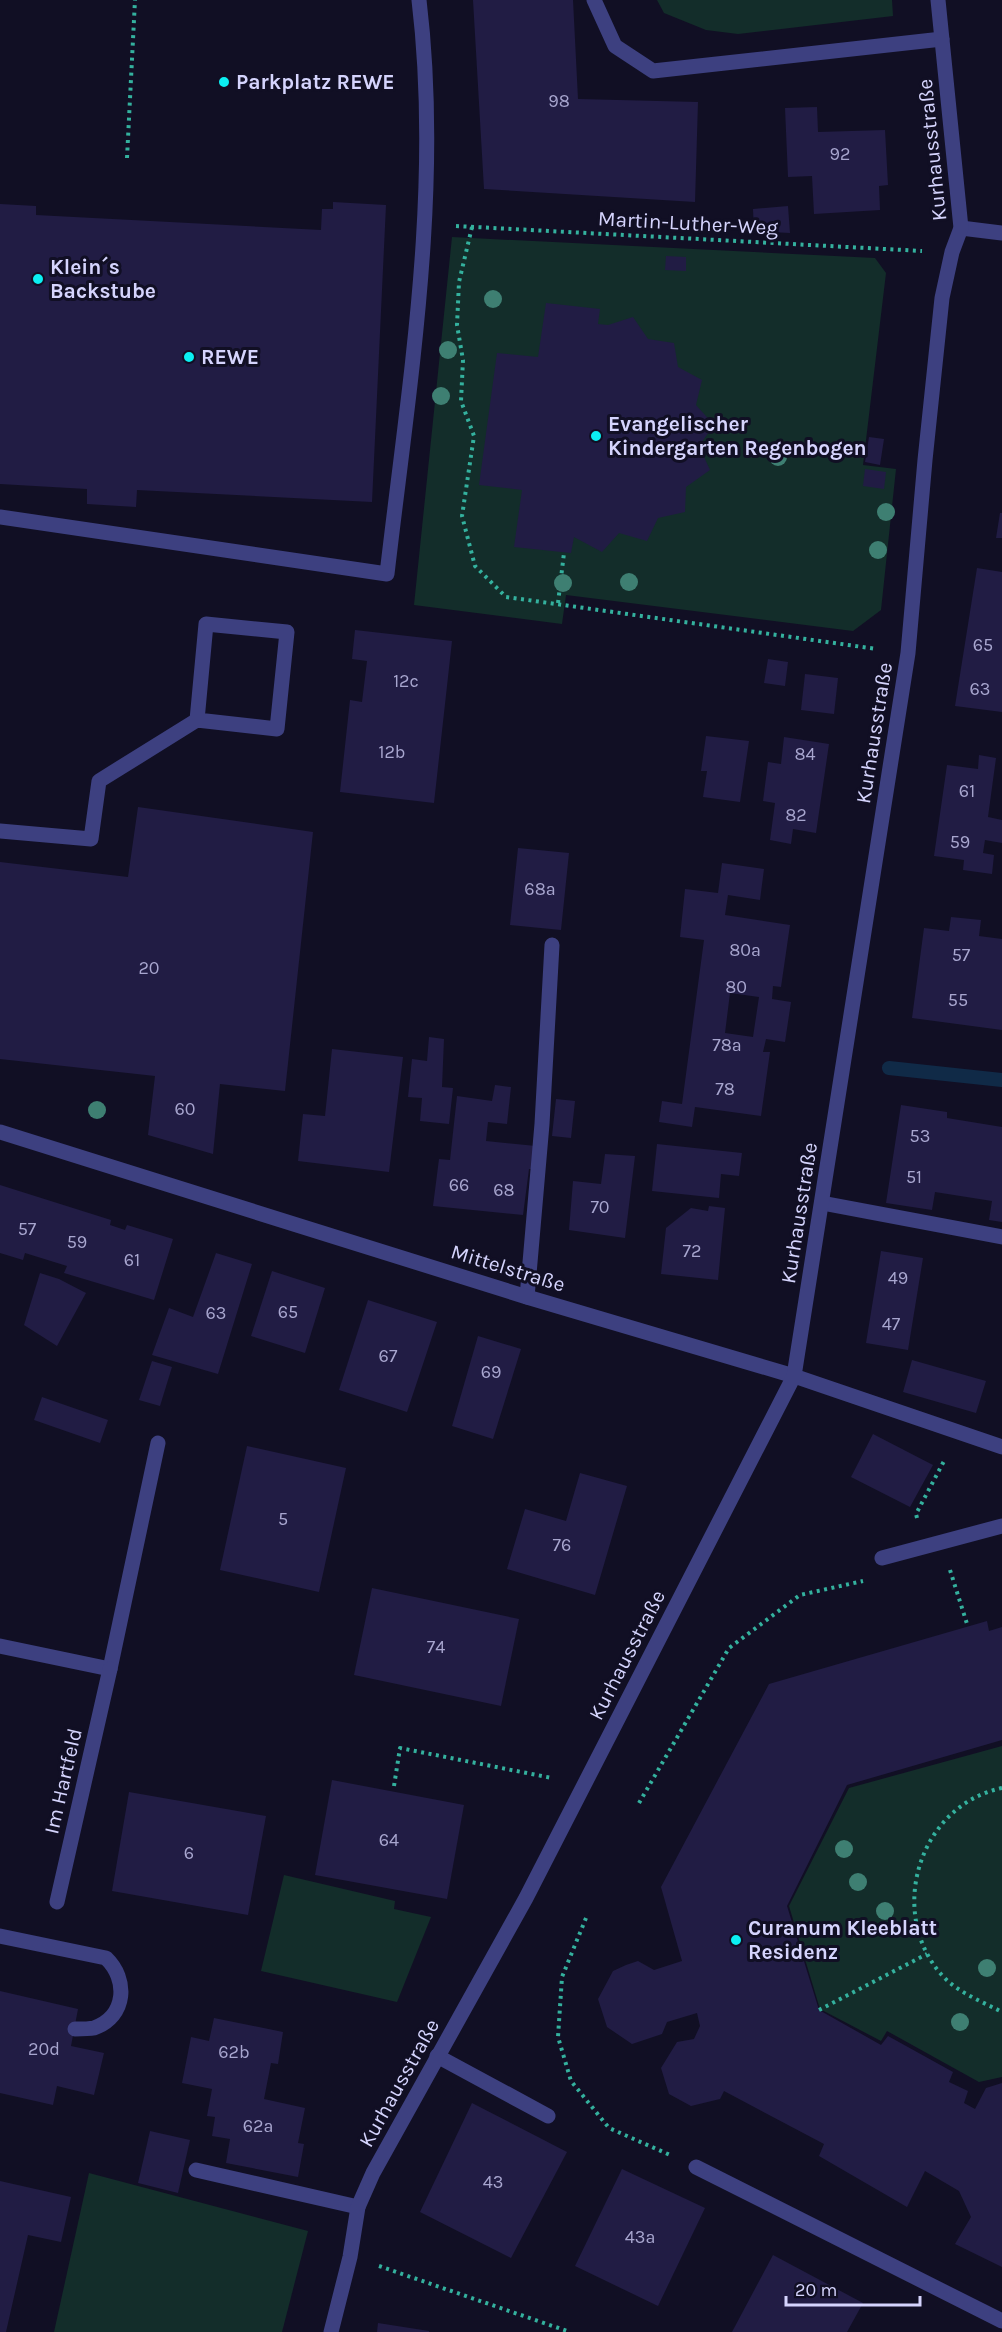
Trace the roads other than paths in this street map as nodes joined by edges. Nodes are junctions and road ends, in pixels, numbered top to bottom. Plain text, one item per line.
1 (419, 0) edge
2 (594, 0) edge
3 (938, 0) edge
4 (942, 39) junction
5 (961, 228) junction
6 (1002, 233) edge
7 (0, 517) edge
8 (196, 720) junction
9 (0, 831) edge
10 (552, 945) dead end
11 (0, 1132) edge
12 (822, 1203) junction
13 (1002, 1237) edge
14 (527, 1297) junction
15 (794, 1376) junction
16 (158, 1443) dead end
17 (1002, 1447) edge
18 (1002, 1526) edge
19 (882, 1558) dead end
20 (0, 1646) edge
21 (110, 1669) junction
22 (57, 1902) dead end
23 (0, 1936) edge
24 (75, 2029) dead end
25 (437, 2056) junction
26 (548, 2115) dead end
27 (696, 2167) road end
28 (196, 2170) dead end
29 (358, 2207) junction
30 (1002, 2321) edge
31 (331, 2332) edge

1 - 7 street
2 - 4 street
3 - 4 street, Kurhausstraße
4 - 5 street, Kurhausstraße
5 - 6 street
5 - 12 street, Kurhausstraße
8 - 8 street
8 - 9 street
10 - 14 street
11 - 14 street, Mittelstraße
12 - 13 street
12 - 15 street, Kurhausstraße
14 - 15 street, Mittelstraße
15 - 17 street, Mittelstraße
15 - 25 street, Kurhausstraße
16 - 21 street, Im Hartfeld
18 - 19 street
20 - 21 street
21 - 22 street, Im Hartfeld
23 - 24 street
25 - 26 street
25 - 29 street, Kurhausstraße
27 - 30 street
28 - 29 street
29 - 31 street, Kurhausstraße

